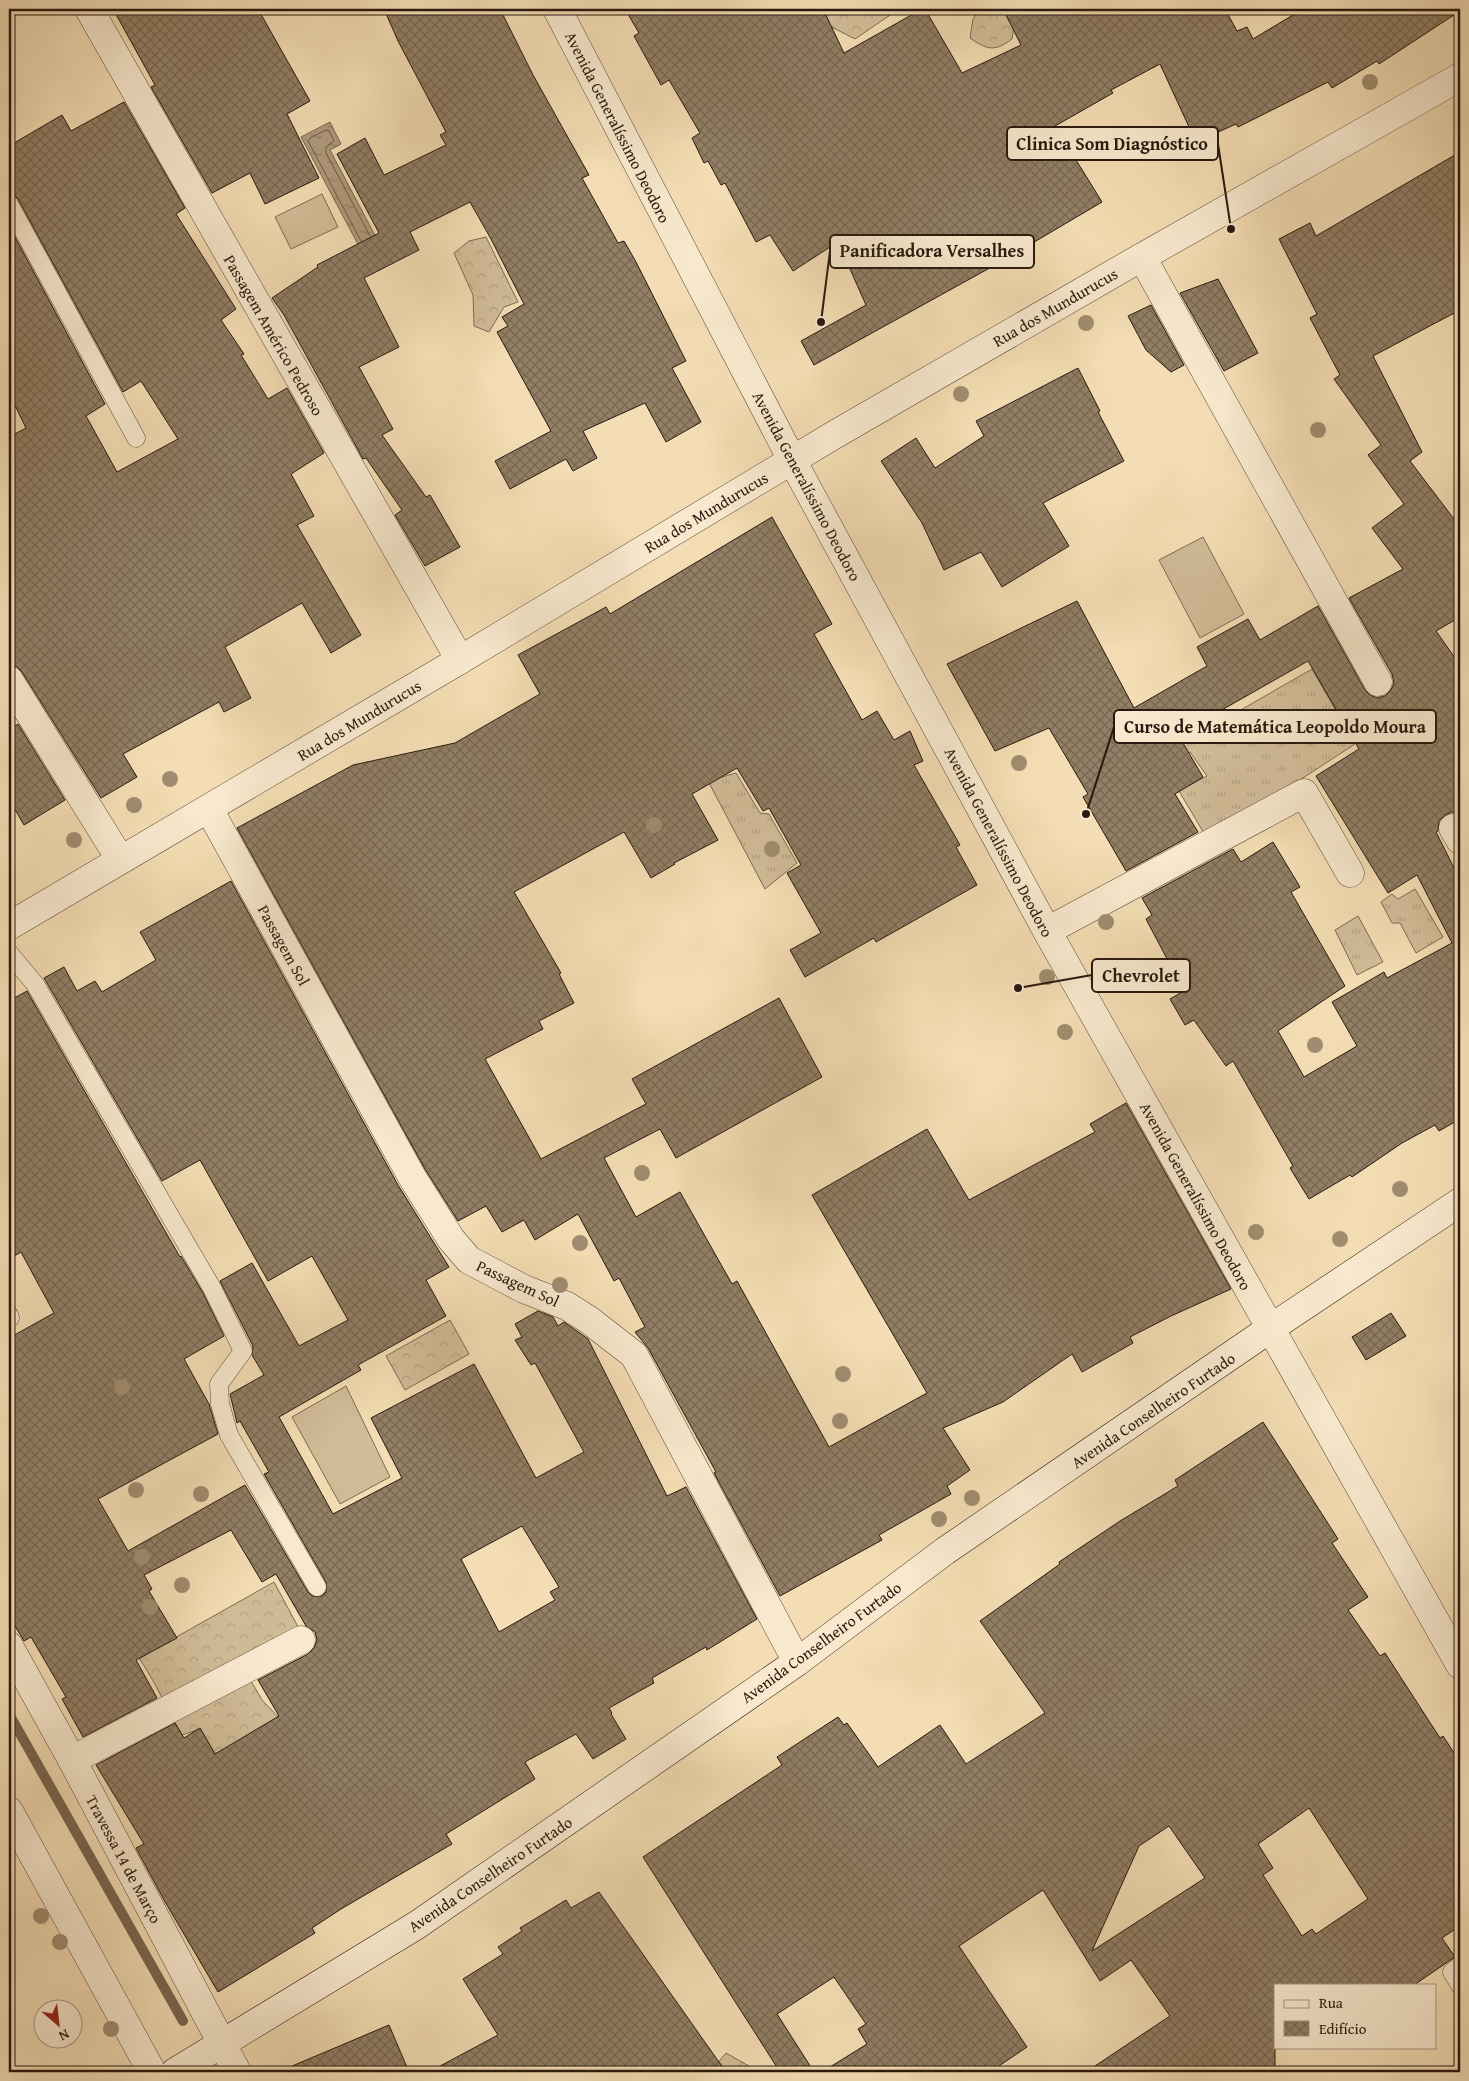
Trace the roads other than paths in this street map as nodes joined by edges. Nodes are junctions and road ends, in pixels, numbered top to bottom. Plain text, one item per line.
1 (89, 9) edge
2 (557, 9) edge
3 (1460, 77) edge
4 (9, 204) edge
5 (1142, 257) junction
6 (136, 438) dead end
7 (792, 460) junction
8 (460, 660) junction
9 (9, 680) edge
10 (1378, 682) dead end
11 (209, 809) junction
12 (120, 860) junction
13 (1350, 873) dead end
14 (9, 926) edge
15 (1047, 931) junction
16 (9, 953) edge
17 (1460, 1202) edge
18 (1271, 1328) junction
19 (317, 1587) dead end
20 (301, 1640) dead end
21 (9, 1646) edge
22 (797, 1662) junction
23 (1460, 1665) edge
24 (72, 1760) junction
25 (9, 1811) edge
26 (1460, 1966) edge
27 (1460, 1985) edge
28 (221, 2044) junction
29 (179, 2071) edge
30 (152, 2072) edge
31 (237, 2072) edge

1 - 8 street, Passagem Américo Pedroso
2 - 7 street, Avenida Generalíssimo Deodoro
3 - 5 street, Rua dos Mundurucus
4 - 6 lane
5 - 7 street, Rua dos Mundurucus
5 - 10 street
7 - 8 street, Rua dos Mundurucus
7 - 15 street, Avenida Generalíssimo Deodoro
8 - 11 street, Rua dos Mundurucus
9 - 12 street
11 - 12 street, Rua dos Mundurucus
11 - 22 street, Passagem Sol
12 - 14 street, Rua dos Mundurucus
13 - 15 street
15 - 18 street, Avenida Generalíssimo Deodoro
16 - 19 lane
17 - 18 street, Avenida Conselheiro Furtado
18 - 22 street, Avenida Conselheiro Furtado
18 - 23 street, Avenida Generalíssimo Deodoro
20 - 24 street
21 - 24 street, Travessa 14 de Março
22 - 28 street, Avenida Conselheiro Furtado
24 - 28 street, Travessa 14 de Março
25 - 30 street
26 - 27 lane
28 - 29 street, Avenida Conselheiro Furtado
28 - 31 street, Travessa 14 de Março

